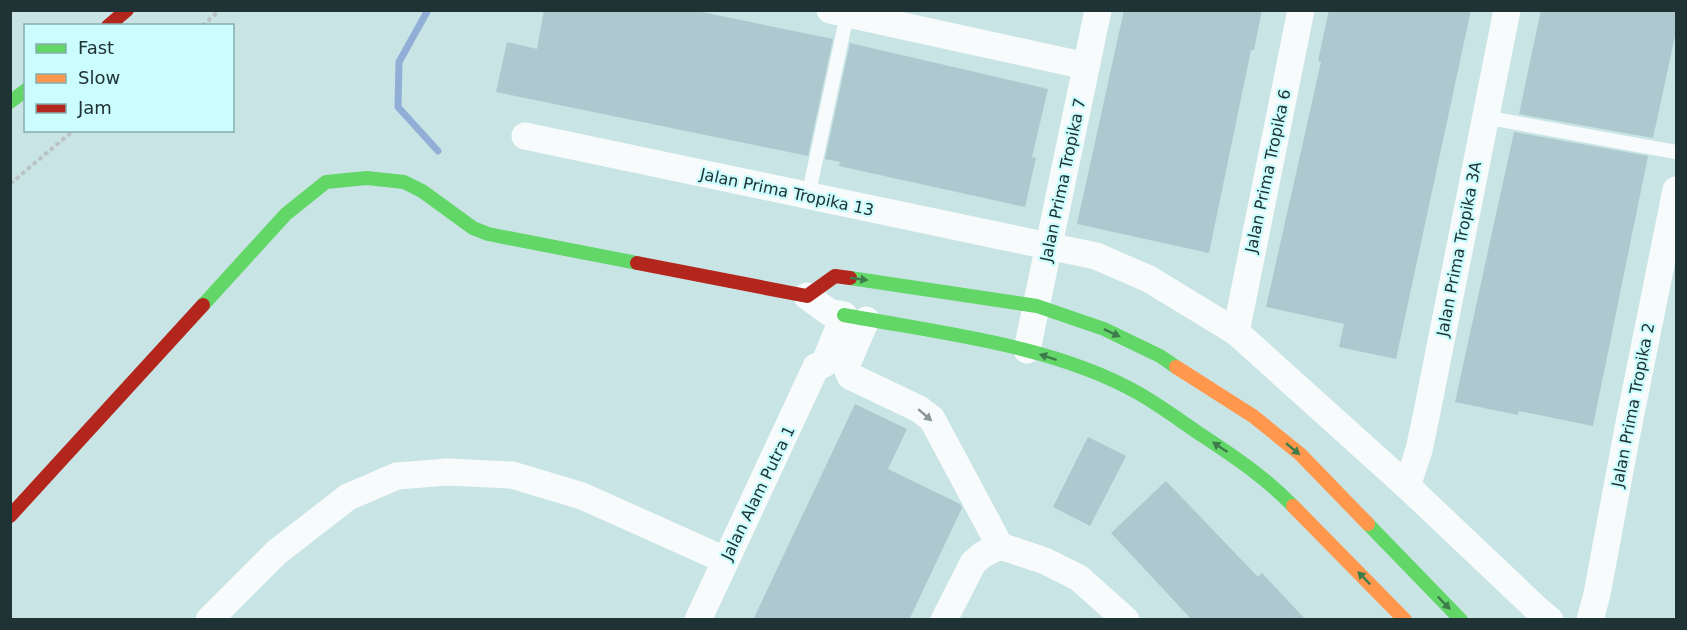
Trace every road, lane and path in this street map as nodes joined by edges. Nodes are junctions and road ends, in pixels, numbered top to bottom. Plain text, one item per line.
1 (127, 10) edge
2 (220, 10) edge
3 (1098, 10) edge
4 (1301, 10) edge
5 (1507, 10) edge
6 (842, 12) edge
7 (110, 24) edge
8 (204, 24) edge
9 (1086, 66) junction
10 (24, 92) edge
11 (10, 102) edge
12 (1484, 117) junction
13 (72, 132) edge
14 (525, 136) dead end
15 (1677, 152) edge
16 (10, 184) edge
17 (1677, 190) edge
18 (808, 197) junction
19 (1049, 246) junction
20 (807, 296) junction
21 (1037, 306) junction
22 (846, 316) junction
23 (1236, 332) junction
24 (1027, 350) junction
25 (1407, 486) junction
26 (10, 516) edge
27 (1000, 546) junction
28 (725, 560) junction
29 (209, 620) edge
30 (698, 620) edge
31 (945, 620) edge
32 (1126, 620) edge
33 (1405, 620) edge
34 (1461, 620) edge
35 (1551, 620) edge
36 (1590, 620) edge

1 - 7 main road
2 - 8 path
3 - 9 street, Jalan Prima Tropika 7
4 - 23 street, Jalan Prima Tropika 6
5 - 12 street, Jalan Prima Tropika 3A
6 - 9 street
6 - 18 lane
9 - 19 street, Jalan Prima Tropika 7
10 - 11 main road
12 - 15 lane
12 - 25 street, Jalan Prima Tropika 3A
13 - 16 path
14 - 18 street, Jalan Prima Tropika 13
17 - 36 street, Jalan Prima Tropika 2
18 - 19 street, Jalan Prima Tropika 13
19 - 21 street, Jalan Prima Tropika 7
19 - 23 street, Jalan Prima Tropika 13
20 -> 21 main road
20 - 22 street
20 - 26 main road
21 - 24 street, Jalan Prima Tropika 7
21 -> 34 main road
22 - 24 main road
22 -> 27 street
22 - 28 street, Jalan Alam Putra 1
23 - 25 street, Jalan Prima Tropika 13
33 -> 24 main road
25 - 35 street, Jalan Prima Tropika 13
27 - 31 street
27 - 32 street
28 - 29 street
28 - 30 street, Jalan Alam Putra 1

